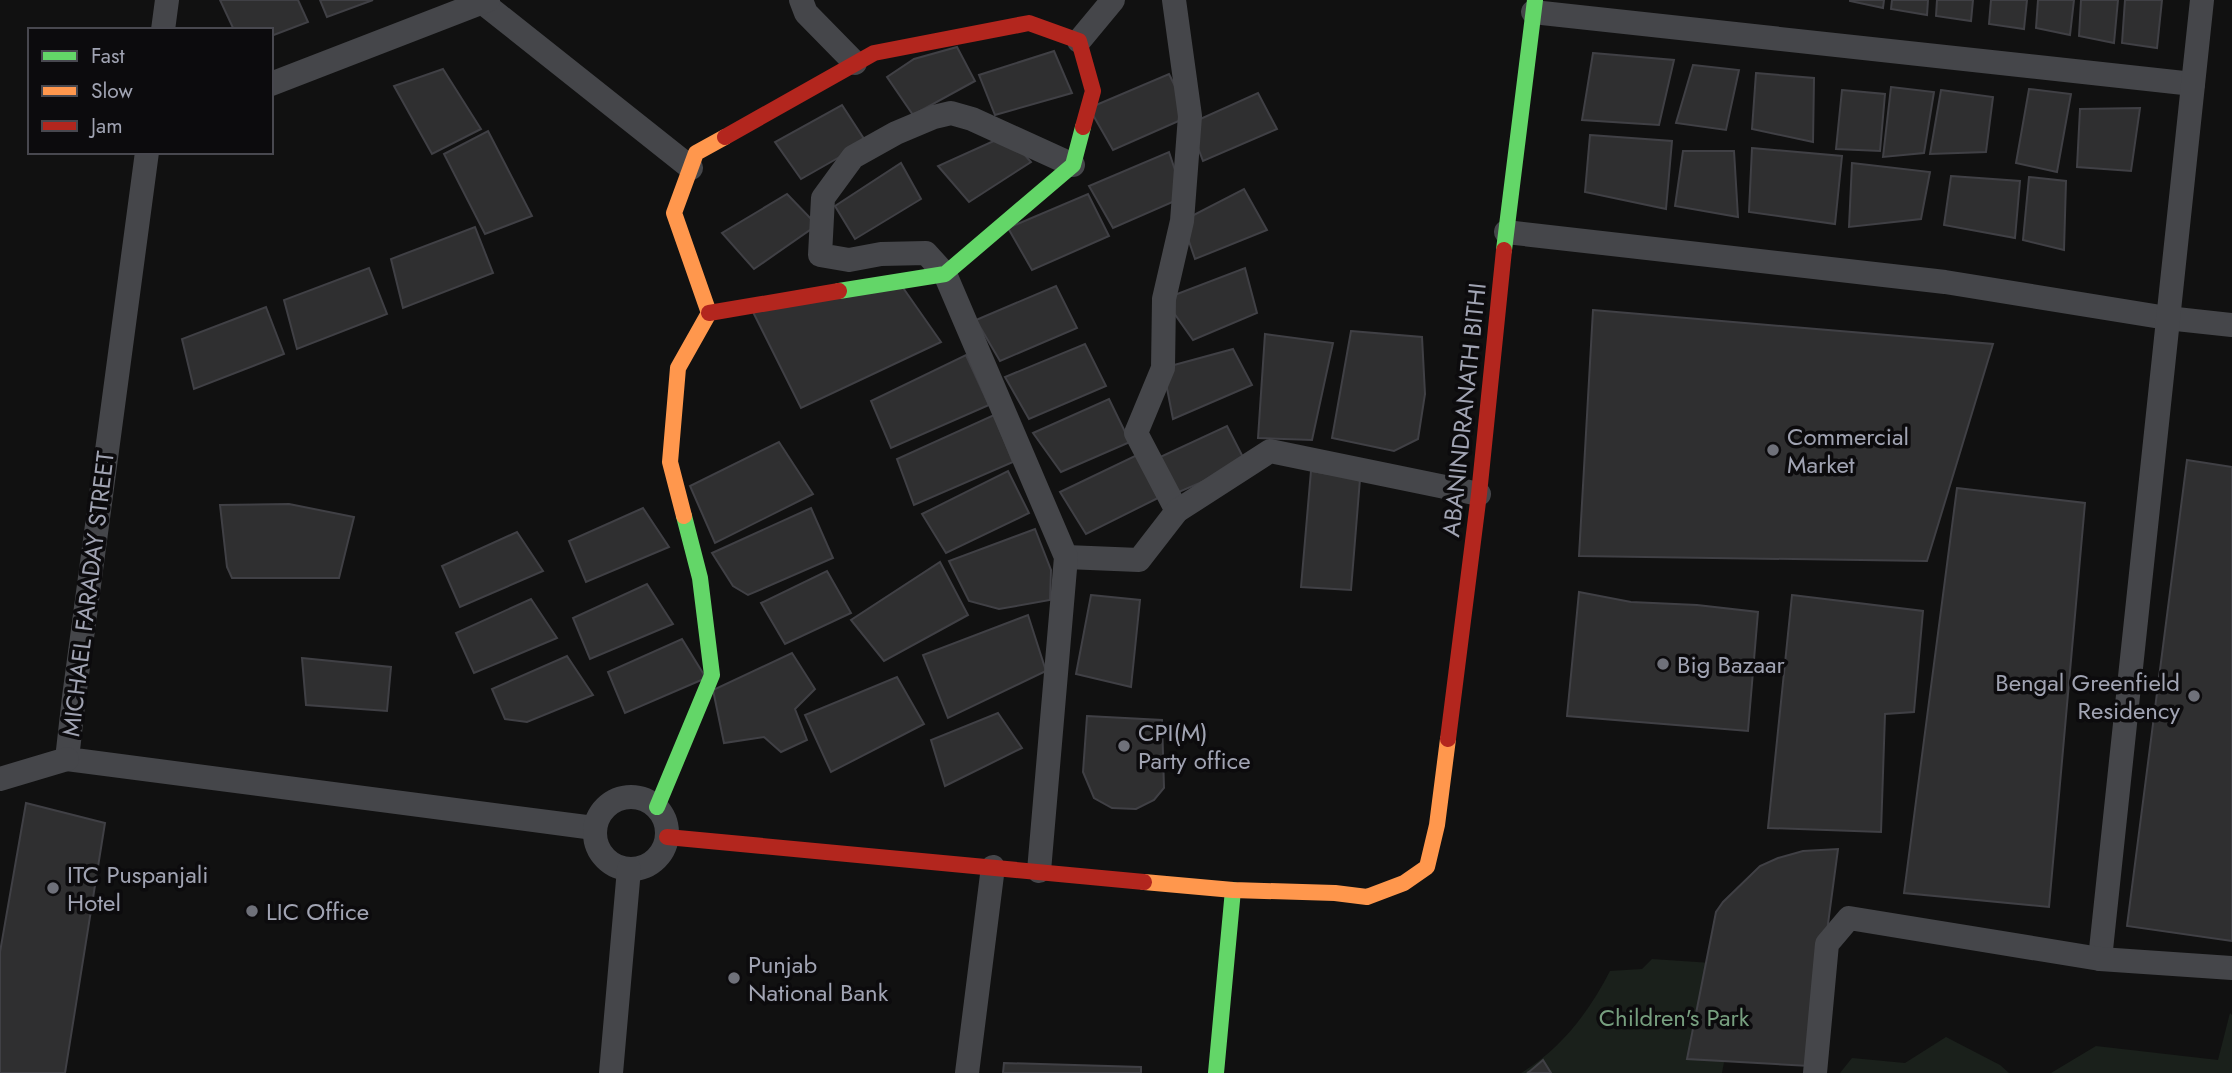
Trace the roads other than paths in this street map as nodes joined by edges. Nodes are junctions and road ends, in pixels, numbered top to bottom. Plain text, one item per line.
1 (167, 0) edge
2 (801, 0) edge
3 (1113, 0) edge
4 (1174, 0) edge
5 (2202, 0) edge
6 (485, 1) edge
7 (1534, 6) edge
8 (163, 28) edge
9 (1079, 41) junction
10 (855, 64) junction
11 (273, 83) edge
12 (2193, 84) junction
13 (147, 154) edge
14 (1073, 165) junction
15 (691, 168) junction
16 (1506, 232) junction
17 (945, 274) junction
18 (709, 313) junction
19 (2167, 318) junction
20 (2232, 325) edge
21 (1479, 494) junction
22 (1177, 511) junction
23 (1066, 557) junction
24 (67, 759) junction
25 (0, 779) edge
26 (657, 807) junction
27 (594, 828) junction
28 (667, 836) junction
29 (993, 867) junction
30 (629, 869) junction
31 (1039, 871) junction
32 (1233, 890) junction
33 (2100, 959) junction
34 (2232, 968) edge
35 (611, 1073) edge
36 (967, 1073) edge
37 (1216, 1073) edge
38 (1815, 1073) edge

1 - 8 street
2 - 10 street
3 - 9 street
4 - 22 street
5 - 12 street
6 - 11 street
6 - 15 street
7 - 12 street
7 - 16 street, ABANINDRANATH BITHI
9 - 10 street
9 - 14 street
10 - 15 street
12 - 19 street
13 - 24 street, MICHAEL FARADAY STREET
14 - 17 street
14 - 17 street
15 - 18 street
16 - 19 street
16 - 21 street, ABANINDRANATH BITHI
17 - 18 street
17 - 23 street
18 - 26 street
19 - 20 street
19 - 33 street
21 - 22 street
21 - 32 street, ABANINDRANATH BITHI
22 - 23 street
23 - 31 street
24 - 25 street
24 - 27 street, MICHAEL FARADAY STREET
26 - 27 street
26 - 28 street
27 - 30 street
28 - 29 street
28 - 30 street
29 - 31 street
29 - 36 street
30 - 35 street
31 - 32 street
32 - 37 street
33 - 34 street
33 - 38 street

